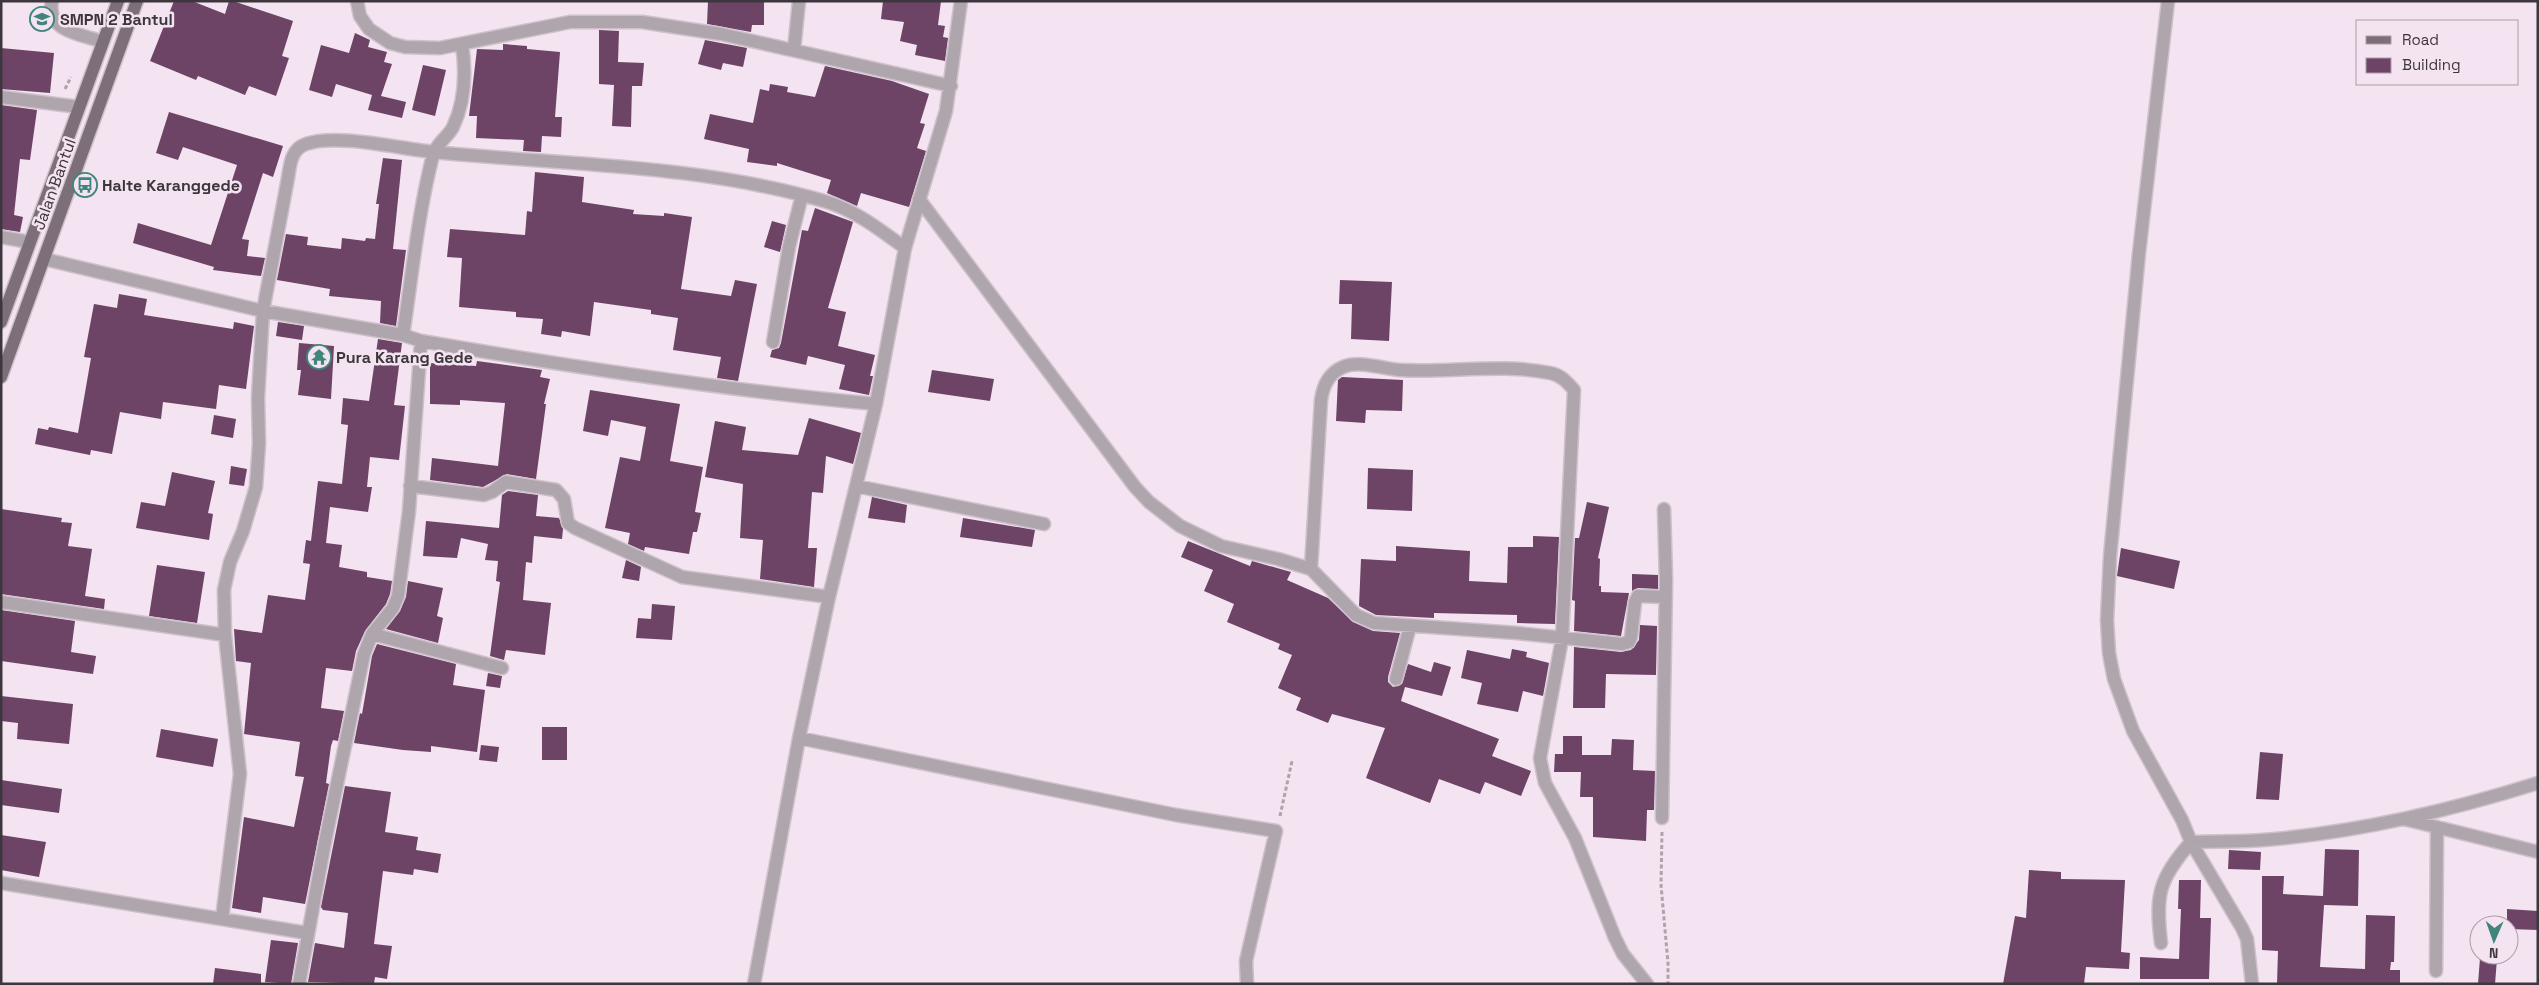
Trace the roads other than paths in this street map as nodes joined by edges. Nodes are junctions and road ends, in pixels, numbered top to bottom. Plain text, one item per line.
1 (52, 1) edge
2 (118, 1) edge
3 (137, 1) edge
4 (357, 1) edge
5 (799, 1) edge
6 (961, 1) edge
7 (2168, 1) edge
8 (103, 42) junction
9 (462, 44) junction
10 (794, 50) junction
11 (951, 86) junction
12 (1, 97) edge
13 (79, 108) junction
14 (434, 152) junction
15 (802, 195) junction
16 (919, 199) junction
17 (1, 237) edge
18 (29, 242) junction
19 (906, 246) junction
20 (44, 259) junction
21 (263, 311) junction
22 (1, 322) edge
23 (403, 335) junction
24 (421, 341) junction
25 (773, 342) dead end
26 (1, 377) edge
27 (876, 404) junction
28 (410, 486) junction
29 (856, 486) junction
30 (1664, 509) dead end
31 (1044, 524) dead end
32 (1311, 569) junction
33 (1666, 596) junction
34 (829, 597) junction
35 (1, 602) edge
36 (1410, 626) junction
37 (224, 634) junction
38 (372, 634) junction
39 (1562, 639) junction
40 (502, 668) dead end
41 (1396, 679) dead end
42 (799, 738) junction
43 (2538, 783) edge
44 (1662, 818) road end
45 (2402, 818) junction
46 (2437, 827) junction
47 (2191, 842) junction
48 (2538, 852) edge
49 (1, 883) edge
50 (222, 919) junction
51 (307, 933) junction
52 (2161, 943) dead end
53 (2436, 971) dead end
54 (299, 984) edge
55 (754, 984) edge
56 (1247, 984) edge
57 (1647, 984) edge
58 (2252, 984) edge

1 - 8 street
2 - 8 main road, Jalan Bantul
3 - 20 main road, Jalan Bantul
4 - 9 street
5 - 10 street
6 - 11 street
7 - 47 street
8 - 13 main road, Jalan Bantul
9 - 10 street
9 - 14 street
10 - 11 street
11 - 16 street
12 - 13 street
13 - 18 main road, Jalan Bantul
14 - 15 street
14 - 21 street
14 - 23 street
15 - 19 street
15 - 25 street
16 - 19 street
16 - 32 street
17 - 18 street
18 - 22 main road, Jalan Bantul
19 - 27 street
20 - 21 street
20 - 26 main road, Jalan Bantul
21 - 23 street
21 - 37 street
23 - 24 street
24 - 27 street
24 - 28 street
27 - 29 street
28 - 34 street
28 - 38 street
29 - 31 street
29 - 34 street
30 - 33 street
32 - 36 street
32 - 39 street
33 - 39 street
33 - 44 street
34 - 42 street
35 - 37 street
36 - 39 street
36 - 41 street
37 - 50 street
38 - 40 street
38 - 51 street
39 - 57 street
42 - 55 street
42 - 56 street
43 - 45 street
45 - 46 street
45 - 47 street
46 - 48 street
46 - 53 street
47 - 52 street
47 - 58 street
49 - 50 street
50 - 51 street
51 - 54 street

